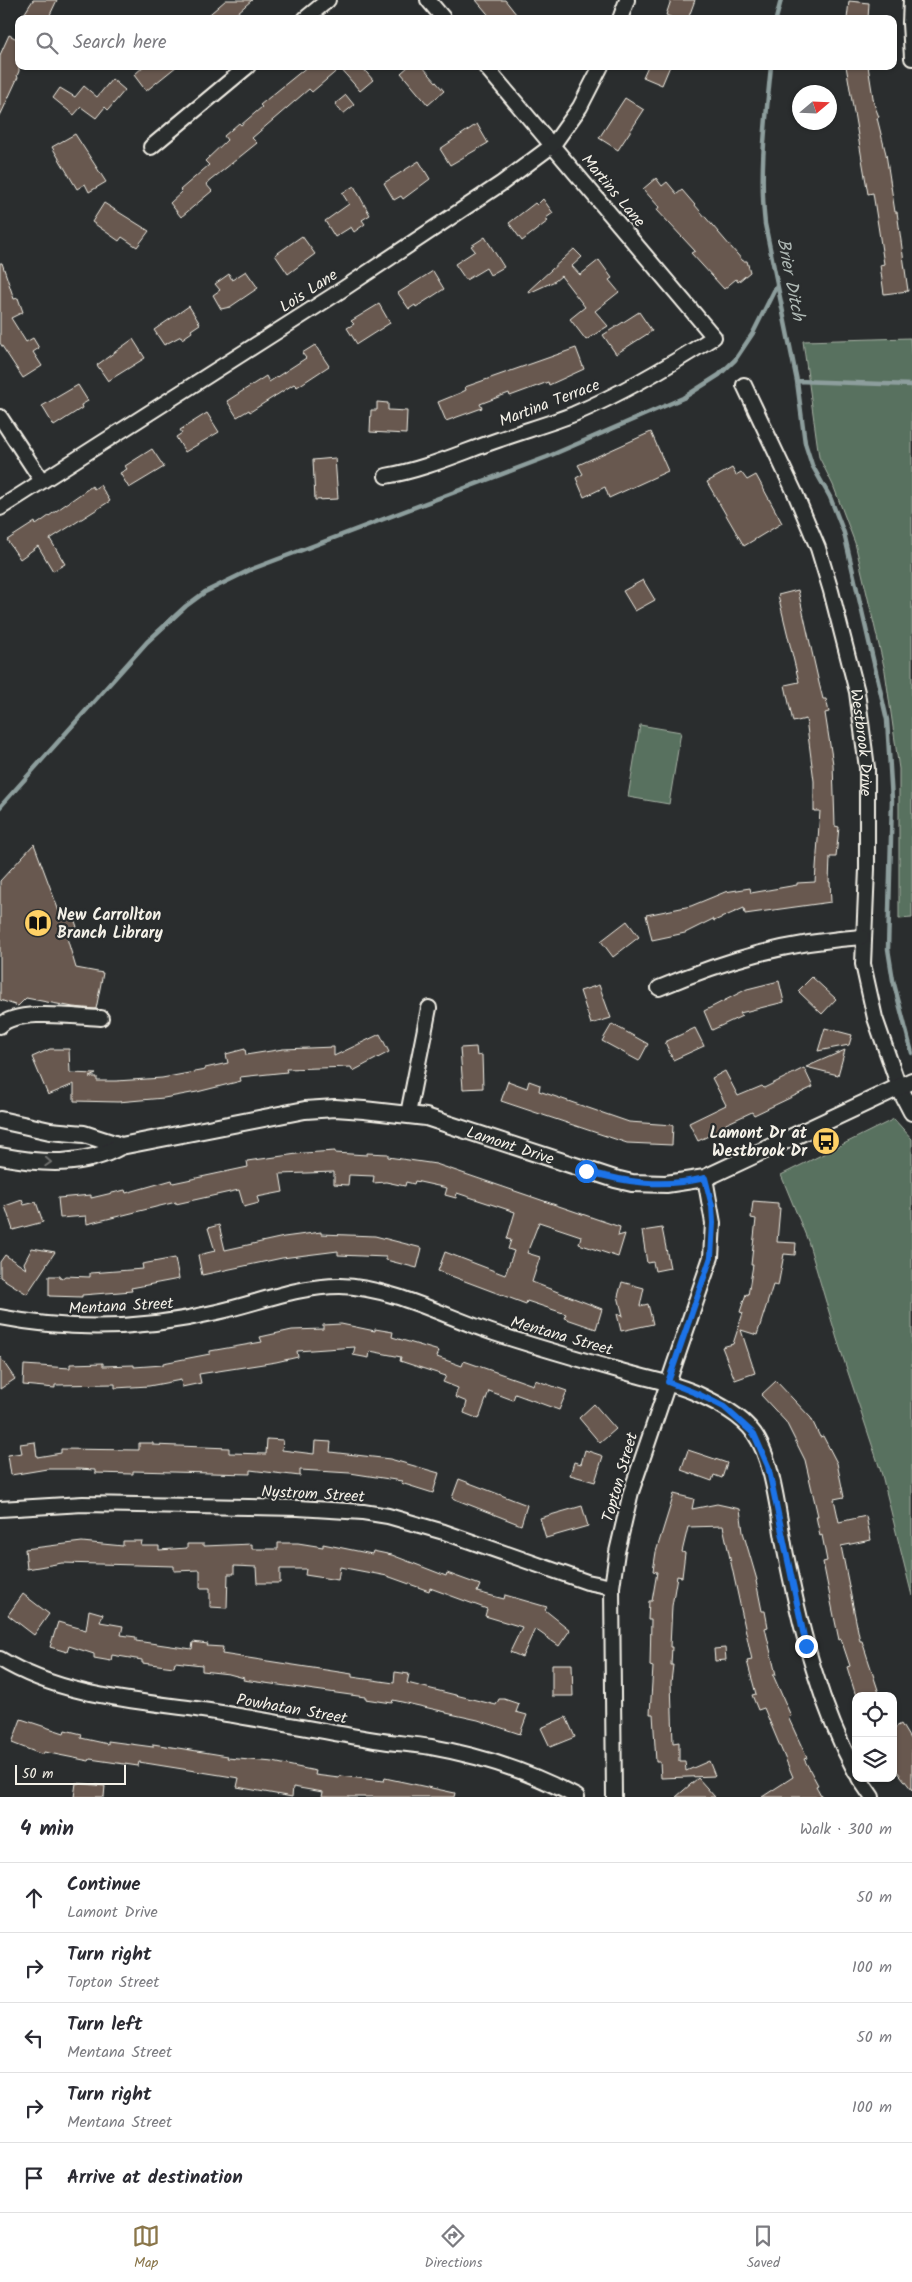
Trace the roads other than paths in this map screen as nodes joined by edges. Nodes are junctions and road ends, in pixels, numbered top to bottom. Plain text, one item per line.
1 (328, 0) edge
2 (428, 0) edge
3 (627, 0) edge
4 (911, 0) edge
5 (310, 15) edge
6 (441, 15) edge
7 (621, 15) edge
8 (912, 58) edge
9 (243, 70) edge
10 (488, 70) edge
11 (599, 70) edge
12 (553, 145) junction
13 (151, 147) dead end
14 (714, 337) joint
15 (744, 385) dead end
16 (0, 417) edge
17 (386, 476) dead end
18 (42, 481) junction
19 (0, 508) edge
20 (862, 937) junction
21 (659, 988) dead end
22 (429, 1008) dead end
23 (101, 1018) dead end
24 (0, 1026) edge
25 (906, 1084) edge
26 (912, 1112) edge
27 (408, 1114) junction
28 (0, 1120) edge
29 (121, 1146) junction
30 (0, 1156) edge
31 (705, 1178) junction
32 (0, 1316) edge
33 (668, 1382) junction
34 (0, 1509) edge
35 (612, 1587) junction
36 (0, 1659) edge
37 (852, 1765) edge
38 (862, 1782) edge
39 (577, 1797) edge
40 (614, 1797) edge
41 (872, 1797) edge

1 - 5 street
2 - 6 street
3 - 7 street
4 - 8 street
9 - 13 street
10 - 12 street, Martins Lane
11 - 12 street, Lois Lane
12 - 14 street, Martins Lane
12 - 18 street, Lois Lane
14 - 17 street, Martina Terrace
15 - 20 street, Westbrook Drive
16 - 18 street
18 - 19 street, Lois Lane
20 - 21 street
20 - 25 street, Westbrook Drive
22 - 27 street
23 - 24 street
25 - 26 street, Westbrook Drive
25 - 31 street, Lamont Drive
27 - 29 street, Lamont Drive
27 - 31 street, Lamont Drive
28 - 29 street, Lamont Drive
30 -> 29 street, Lamont Drive
31 - 33 street, Topton Street
32 - 33 street, Mentana Street
33 - 35 street, Topton Street
33 - 37 street, Mentana Street
34 - 35 street, Nystrom Street
35 - 40 street, Topton Street
36 - 39 street, Powhatan Street
38 - 41 street

